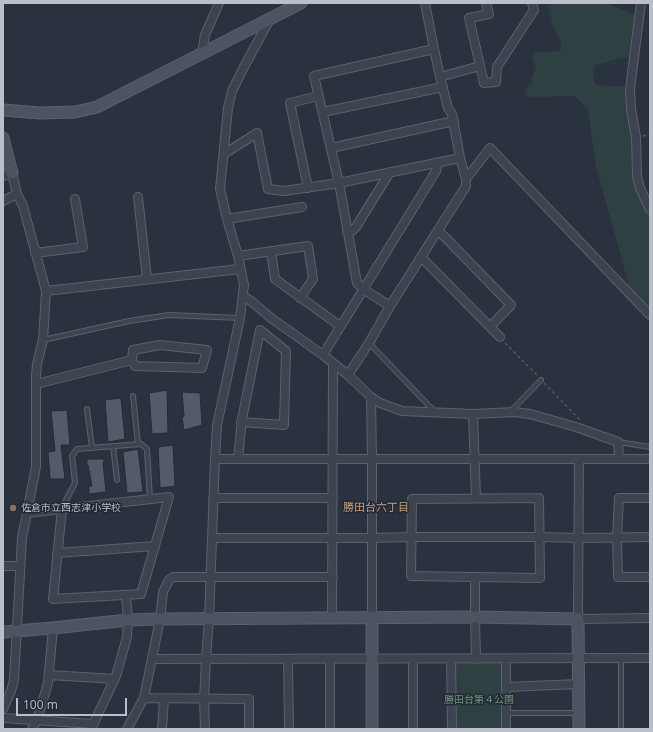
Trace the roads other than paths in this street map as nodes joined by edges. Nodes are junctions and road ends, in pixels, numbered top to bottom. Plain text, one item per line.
1 (219, 3) edge
2 (301, 3) edge
3 (425, 3) edge
4 (486, 3) edge
5 (532, 3) edge
6 (640, 3) edge
7 (270, 19) junction
8 (434, 50) junction
9 (202, 53) junction
10 (480, 66) junction
11 (440, 77) junction
12 (443, 87) junction
13 (318, 96) junction
14 (3, 110) edge
15 (323, 112) junction
16 (454, 121) junction
17 (3, 138) edge
18 (331, 148) junction
19 (224, 154) junction
20 (460, 158) junction
21 (438, 163) junction
22 (390, 172) junction
23 (7, 174) edge
24 (466, 179) junction
25 (339, 183) junction
26 (308, 188) junction
27 (17, 194) junction
28 (138, 197) dead end
29 (75, 199) dead end
30 (3, 201) edge
31 (302, 207) dead end
32 (650, 210) edge
33 (227, 219) junction
34 (438, 230) junction
35 (347, 232) junction
36 (271, 251) junction
37 (35, 252) junction
38 (238, 256) junction
39 (420, 258) junction
40 (240, 269) junction
41 (147, 279) junction
42 (363, 289) junction
43 (46, 291) junction
44 (243, 296) junction
45 (300, 298) junction
46 (390, 306) junction
47 (650, 315) edge
48 (240, 318) junction
49 (340, 326) junction
50 (490, 327) junction
51 (500, 337) road end
52 (43, 340) junction
53 (369, 343) junction
54 (323, 355) junction
55 (132, 360) junction
56 (333, 363) junction
57 (348, 375) junction
58 (541, 380) road end
59 (36, 384) junction
60 (133, 396) dead end
61 (371, 397) junction
62 (87, 409) dead end
63 (509, 412) junction
64 (435, 413) junction
65 (473, 414) junction
66 (242, 422) junction
67 (618, 442) junction
68 (138, 444) junction
69 (113, 446) junction
70 (650, 447) edge
71 (92, 448) junction
72 (474, 458) junction
73 (579, 458) junction
74 (215, 459) junction
75 (238, 459) junction
76 (332, 459) junction
77 (372, 459) junction
78 (619, 459) junction
79 (650, 459) edge
80 (117, 480) dead end
81 (213, 498) junction
82 (332, 498) junction
83 (476, 498) junction
84 (650, 498) edge
85 (150, 499) junction
86 (62, 509) junction
87 (27, 513) junction
88 (411, 537) junction
89 (539, 537) junction
90 (617, 537) junction
91 (650, 537) edge
92 (212, 538) junction
93 (333, 538) junction
94 (372, 538) junction
95 (579, 538) junction
96 (156, 546) junction
97 (58, 554) junction
98 (3, 566) edge
99 (20, 566) junction
100 (333, 577) junction
101 (650, 577) edge
102 (210, 578) junction
103 (475, 578) junction
104 (126, 595) junction
105 (475, 617) junction
106 (332, 618) junction
107 (372, 618) junction
108 (650, 618) edge
109 (160, 619) junction
110 (209, 619) junction
111 (578, 619) junction
112 (128, 620) junction
113 (53, 628) junction
114 (18, 631) junction
115 (3, 632) edge
116 (650, 658) edge
117 (152, 659) junction
118 (206, 659) junction
119 (288, 659) junction
120 (330, 659) junction
121 (372, 659) junction
122 (413, 659) junction
123 (452, 659) junction
124 (476, 659) junction
125 (506, 659) junction
126 (578, 659) junction
127 (621, 659) junction
128 (49, 675) junction
129 (114, 679) junction
130 (578, 684) junction
131 (506, 687) junction
132 (144, 698) junction
133 (164, 699) junction
134 (204, 699) junction
135 (3, 709) edge
136 (506, 713) junction
137 (579, 713) junction
138 (3, 718) edge
139 (37, 720) junction
140 (92, 726) edge
141 (32, 729) edge
142 (127, 729) edge
143 (162, 729) edge
144 (205, 729) edge
145 (249, 729) edge
146 (289, 729) edge
147 (330, 729) edge
148 (372, 729) edge
149 (413, 729) edge
150 (452, 729) edge
151 (506, 729) edge
152 (579, 729) edge
153 (621, 729) edge

1 - 9 street
2 - 7 street
3 - 8 street
4 - 10 street
5 - 10 street
6 - 32 street
7 - 9 street
7 - 19 street
8 - 11 street
8 - 13 street
9 - 14 street
10 - 11 street
11 - 12 street
12 - 15 street
12 - 16 street
13 - 15 street
13 - 26 street
15 - 18 street
16 - 18 street
16 - 20 street
17 - 23 street
18 - 25 street
19 - 26 street
19 - 33 street
20 - 21 street
20 - 24 street
21 - 22 street
21 - 42 street
22 - 25 street
22 - 35 street
23 - 27 street
24 - 34 street
24 - 47 street
25 - 26 street
25 - 35 street
27 - 30 street
27 - 37 street
28 - 41 street
29 - 37 street
31 - 33 street
33 - 38 street
34 - 39 street
34 - 50 street
35 - 42 street
36 - 38 street
36 - 45 street
36 - 45 street
37 - 43 street
38 - 40 street
39 - 46 street
39 - 50 street
40 - 41 street
40 - 44 street
41 - 43 street
42 - 46 street
42 - 49 street
43 - 52 street
44 - 48 street
44 - 54 street
45 - 49 street
46 - 53 street
48 - 52 lane
48 - 74 street
49 - 54 street
50 - 51 street
52 - 59 street
53 - 57 street
53 - 64 lane
54 - 56 street
55 - 55 street
55 - 59 street
56 - 57 street
56 - 76 street
57 - 61 street
58 - 63 lane
59 - 87 street
60 - 68 lane
61 - 64 street
61 - 77 street
62 - 71 lane
63 - 65 street
63 - 67 street
64 - 65 street
65 - 72 street
66 - 66 street
66 - 75 street
67 - 70 lane
67 - 78 street
68 - 69 lane
68 - 85 lane
69 - 71 lane
69 - 80 lane
71 - 86 lane
72 - 73 street
72 - 77 street
72 - 83 street
73 - 78 street
73 - 95 street
74 - 75 street
74 - 81 street
75 - 76 street
76 - 77 street
76 - 82 street
77 - 94 street
78 - 79 street
81 - 82 street
81 - 92 street
82 - 93 street
83 - 88 street
83 - 89 street
84 - 90 street
85 - 86 street
85 - 96 street
86 - 87 street
86 - 97 street
87 - 99 street
88 - 89 street
88 - 94 street
88 - 103 street
89 - 95 street
89 - 103 street
90 - 91 street
90 - 95 street
90 - 101 street
92 - 93 street
92 - 102 street
93 - 94 street
93 - 100 street
94 - 107 street
95 - 111 street
96 - 97 street
96 - 104 street
97 - 104 street
98 - 99 street
99 - 114 street
100 - 102 street
100 - 106 street
102 - 109 street
102 - 110 street
103 - 105 street
104 - 112 street
105 - 107 street
105 - 111 street
105 - 124 street
106 - 107 street
106 - 110 street
107 - 121 street
108 - 111 street
109 - 110 street
109 - 112 street
109 - 117 street
110 - 118 street
111 - 126 street
112 - 113 street
112 - 129 street
113 - 114 street
113 - 128 street
114 - 115 street
114 - 135 street
116 - 127 street
117 - 118 street
117 - 132 street
118 - 119 street
118 - 134 street
119 - 120 street
119 - 146 street
120 - 121 street
120 - 147 street
121 - 122 street
121 - 148 street
122 - 123 street
122 - 149 street
123 - 124 street
123 - 150 street
124 - 125 street
125 - 126 street
125 - 131 street
126 - 127 street
126 - 130 street
127 - 153 lane
128 - 129 street
128 - 139 street
129 - 140 street
130 - 131 street
130 - 137 street
131 - 136 street
132 - 133 street
132 - 142 street
133 - 134 street
133 - 143 street
134 - 144 street
134 - 145 street
136 - 137 lane
136 - 151 street
137 - 152 street
138 - 139 street
139 - 140 street
139 - 141 street

